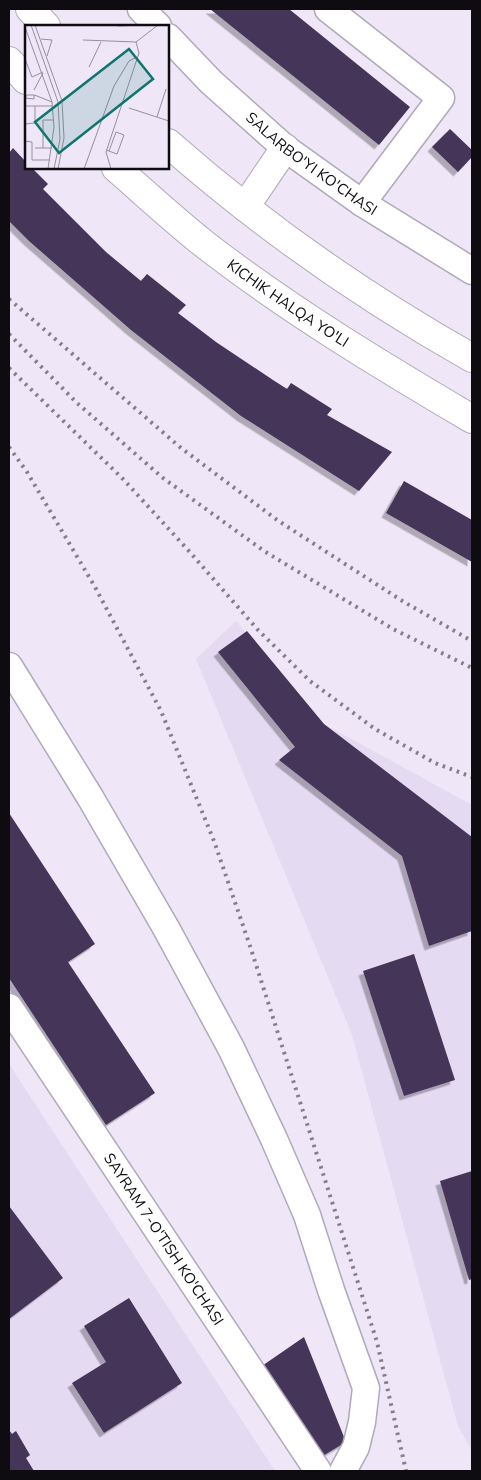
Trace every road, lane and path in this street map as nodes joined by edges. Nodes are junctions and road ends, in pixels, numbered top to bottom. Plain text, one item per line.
1 (30, 9) edge
2 (141, 9) edge
3 (328, 9) edge
4 (45, 25) edge
5 (157, 25) edge
6 (169, 38) edge
7 (9, 61) edge
8 (25, 79) edge
9 (169, 144) edge
10 (285, 148) junction
11 (117, 169) edge
12 (362, 203) junction
13 (245, 207) junction
14 (472, 271) edge
15 (472, 358) edge
16 (472, 419) edge
17 (9, 666) edge
18 (9, 1007) edge
19 (318, 1471) edge
20 (344, 1471) edge

1 - 4 highway
2 - 5 street
3 - 12 street
6 - 10 street, SALARBO'YI KO'CHASI
7 - 8 highway
9 - 13 highway
10 - 12 street, SALARBO'YI KO'CHASI
10 - 13 highway
11 - 16 highway, KICHIK HALQA YO'LI
12 - 14 street, SALARBO'YI KO'CHASI
13 - 15 highway
17 - 20 street
18 - 19 street, SAYRAM 7-O'TISH KO'CHASI

